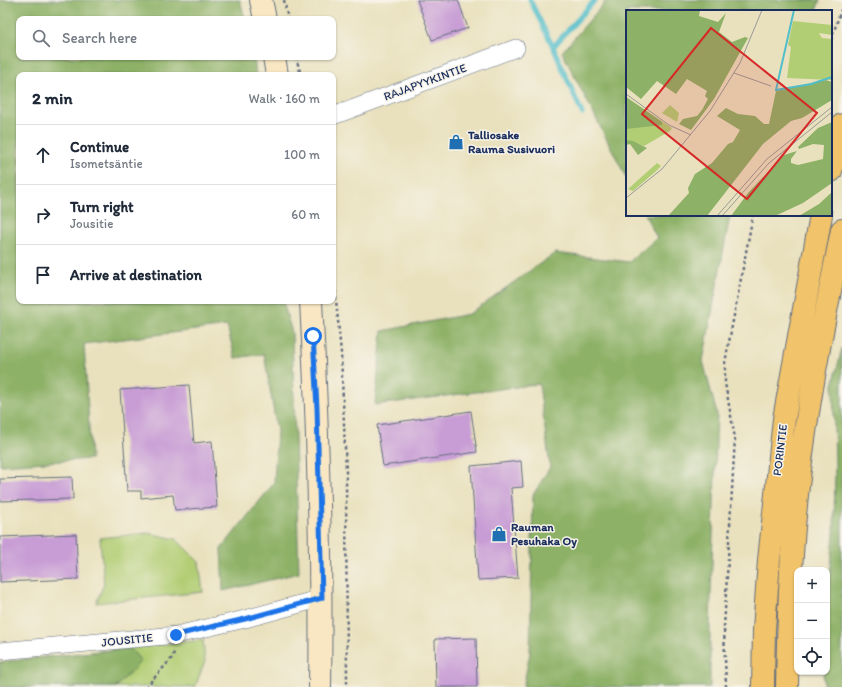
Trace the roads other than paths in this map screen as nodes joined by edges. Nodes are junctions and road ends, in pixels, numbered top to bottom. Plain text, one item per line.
1 (261, 0) edge
2 (264, 16) edge
3 (516, 48) dead end
4 (274, 60) edge
5 (276, 72) edge
6 (336, 115) edge
7 (842, 125) edge
8 (832, 167) edge
9 (821, 216) edge
10 (842, 230) edge
11 (311, 304) edge
12 (322, 598) junction
13 (0, 651) edge
14 (320, 687) edge
15 (763, 687) edge
16 (787, 687) edge

1 - 2 main road
3 - 6 street, RAJAPYYKINTIE
4 - 5 main road
7 - 8 highway
9 - 15 highway, PORINTIE
10 - 16 highway, PORINTIE
11 - 12 main road
12 - 13 street, JOUSITIE
12 - 14 main road

